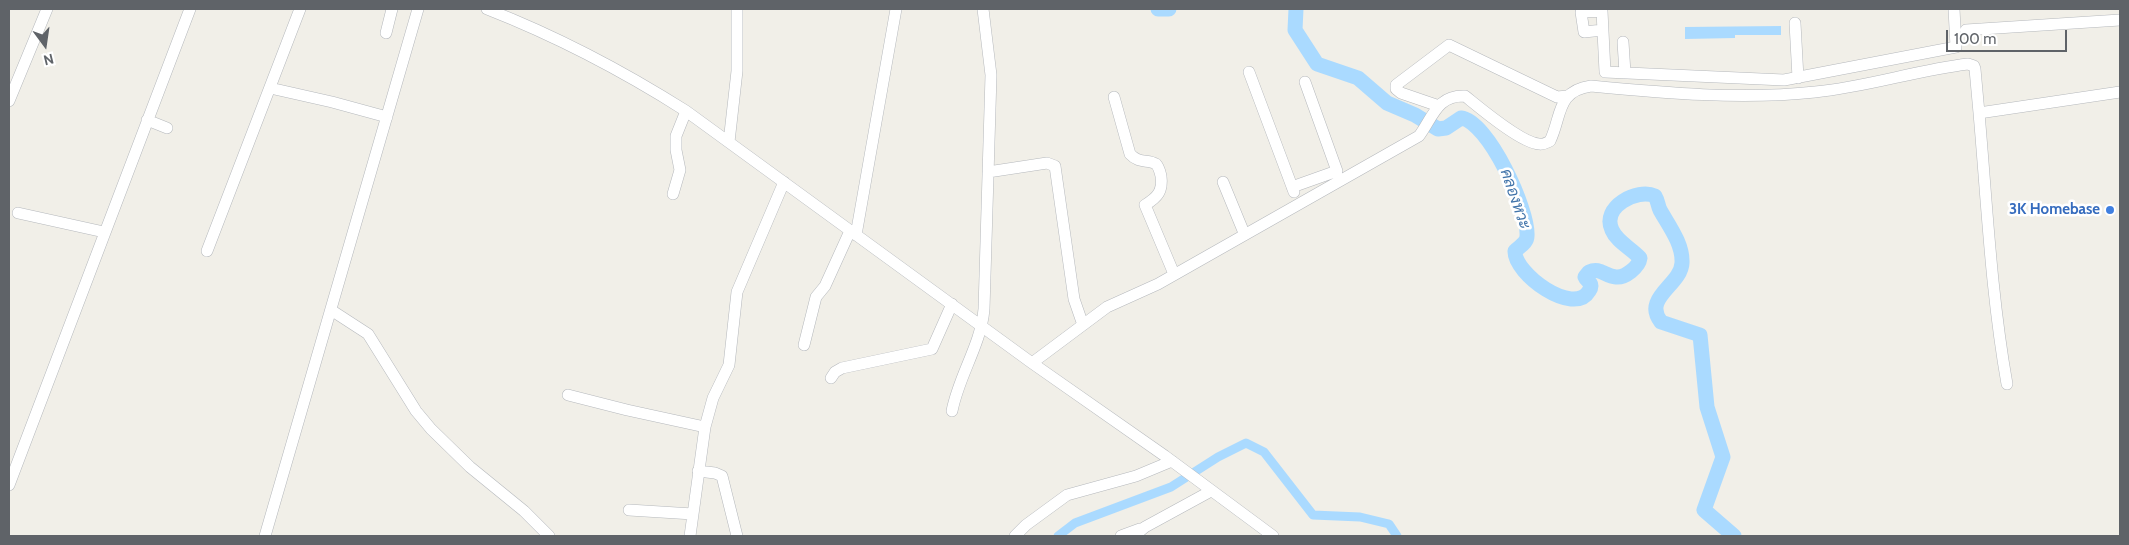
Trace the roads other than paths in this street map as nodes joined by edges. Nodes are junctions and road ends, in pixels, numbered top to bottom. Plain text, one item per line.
1 (47, 9) edge
2 (190, 9) edge
3 (300, 9) edge
4 (392, 9) edge
5 (418, 9) edge
6 (487, 9) edge
7 (737, 9) edge
8 (896, 9) edge
9 (983, 9) edge
10 (1954, 9) edge
11 (2120, 20) edge
12 (1795, 23) dead end
13 (1603, 30) dead end
14 (1966, 30) dead end
15 (386, 33) dead end
16 (1623, 42) dead end
17 (1249, 72) dead end
18 (1625, 73) junction
19 (1798, 78) junction
20 (1305, 82) dead end
21 (270, 88) junction
22 (2120, 92) edge
23 (1568, 96) junction
24 (1114, 98) dead end
25 (9, 101) edge
26 (1438, 107) junction
27 (686, 111) junction
28 (1979, 113) junction
29 (387, 117) junction
30 (147, 120) junction
31 (167, 128) dead end
32 (729, 142) junction
33 (988, 172) junction
34 (784, 182) junction
35 (1224, 182) dead end
36 (1292, 187) junction
37 (673, 194) dead end
38 (1298, 203) junction
39 (18, 213) dead end
40 (104, 232) junction
41 (853, 233) junction
42 (1244, 233) junction
43 (207, 251) dead end
44 (1174, 274) junction
45 (952, 304) junction
46 (331, 310) junction
47 (1082, 325) junction
48 (982, 326) junction
49 (804, 346) dead end
50 (1032, 363) junction
51 (831, 378) dead end
52 (2007, 384) dead end
53 (568, 395) dead end
54 (952, 411) dead end
55 (705, 427) junction
56 (1172, 461) junction
57 (698, 471) junction
58 (9, 485) edge
59 (1211, 491) junction
60 (629, 510) dead end
61 (693, 514) junction
62 (1145, 528) junction
63 (265, 536) edge
64 (549, 536) edge
65 (690, 536) edge
66 (737, 536) edge
67 (1014, 536) edge
68 (1120, 536) edge
69 (1134, 536) edge
70 (1273, 536) edge

1 - 25 street
2 - 30 street
3 - 21 street
4 - 15 street
5 - 29 street
6 - 27 street
7 - 32 street
8 - 41 street
9 - 33 street
10 - 19 street
11 - 14 street
12 - 19 street
13 - 18 street
16 - 18 street
17 - 36 street
18 - 19 street
20 - 36 street
21 - 29 street
21 - 43 street
22 - 28 street
23 - 26 street
23 - 26 street
23 - 28 street
24 - 44 street
26 - 38 street
27 - 32 street
27 - 37 street
28 - 52 street
29 - 46 street
30 - 31 street
30 - 40 street
32 - 34 street
33 - 47 street
33 - 48 street
34 - 41 street
34 - 55 street
35 - 42 street
36 - 38 street
38 - 42 street
39 - 40 street
40 - 58 street
41 - 45 street
41 - 49 street
42 - 44 street
44 - 47 street
45 - 48 street
45 - 51 street
46 - 63 street
46 - 64 street
47 - 50 street
48 - 50 street
48 - 54 street
50 - 56 street
53 - 55 street
55 - 57 street
56 - 59 street
56 - 67 street
57 - 61 street
57 - 66 street
59 - 62 street
59 - 70 street
60 - 61 street
61 - 65 street
62 - 68 street
62 - 69 street

